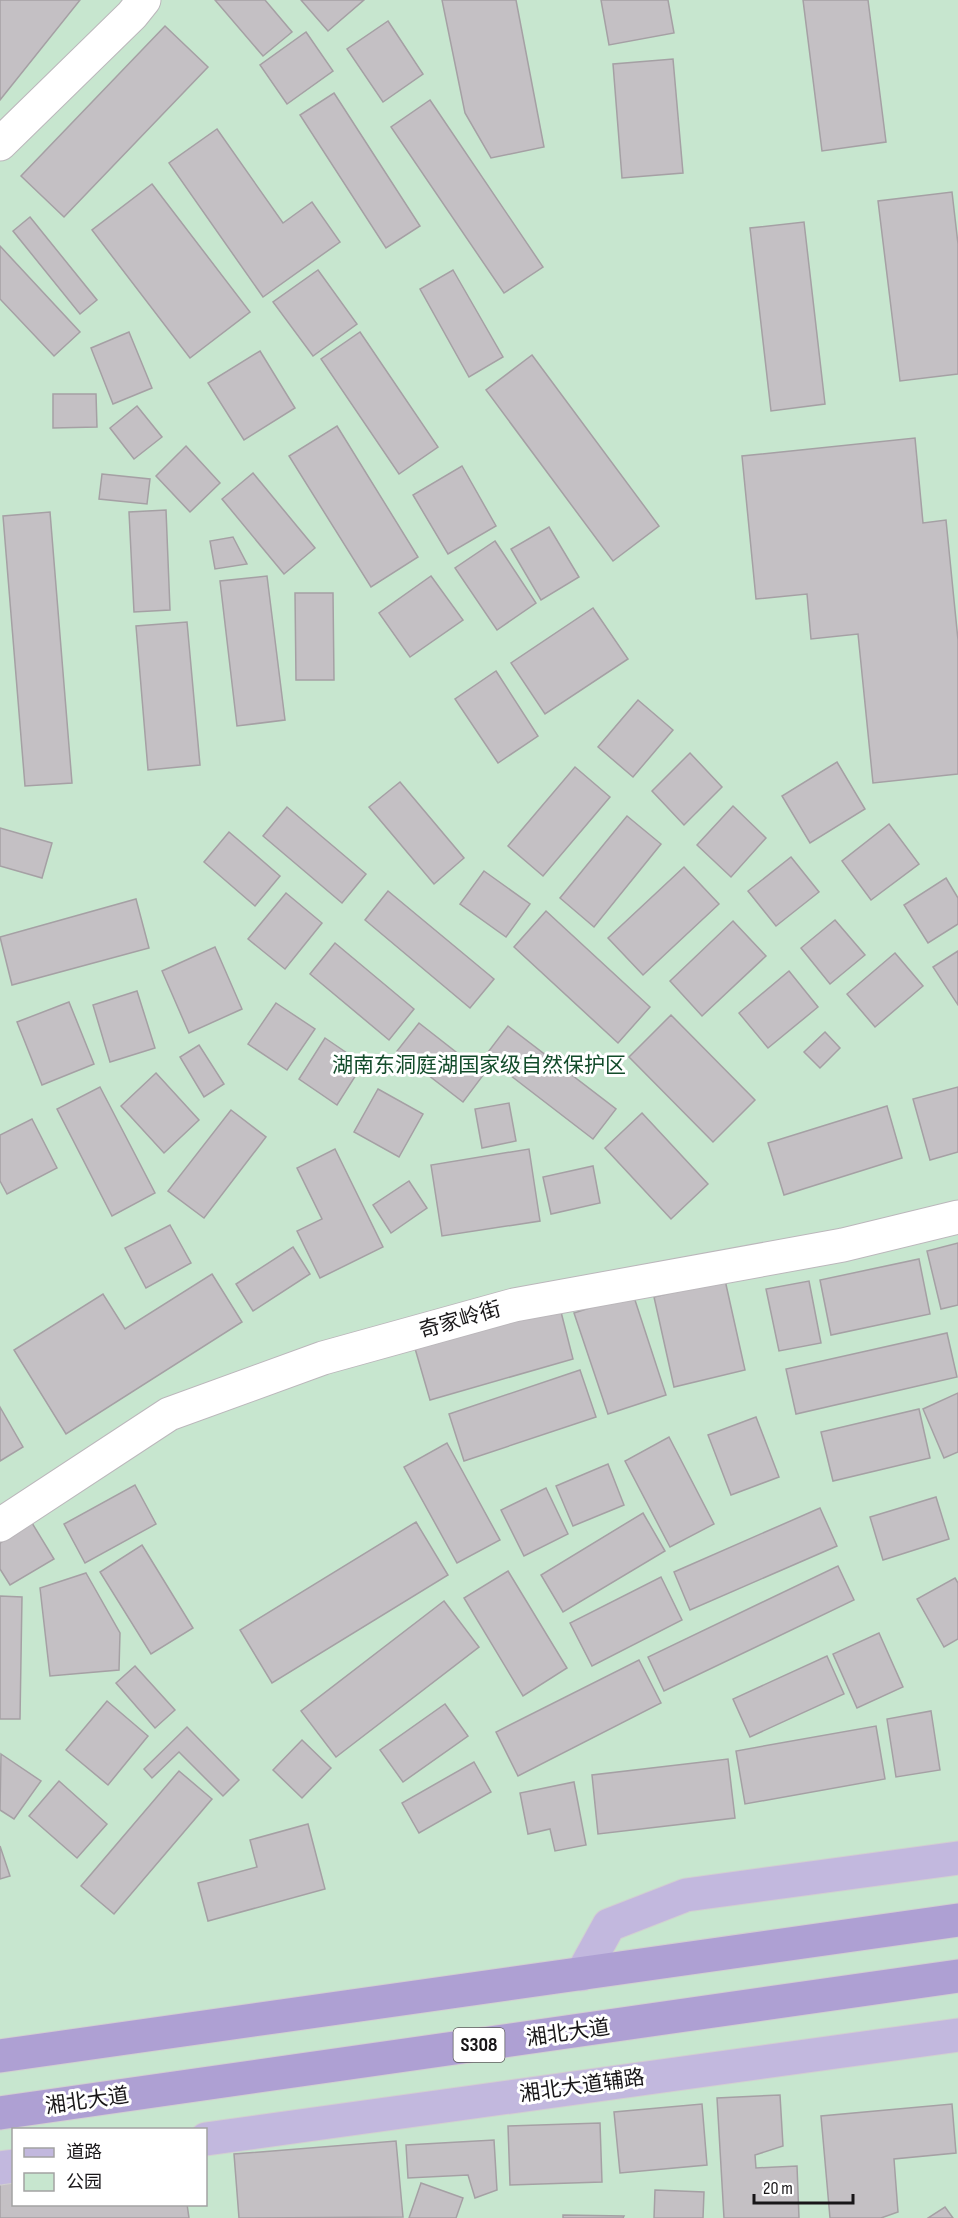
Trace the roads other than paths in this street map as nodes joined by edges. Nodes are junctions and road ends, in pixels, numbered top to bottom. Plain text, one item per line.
1 (144, 0) edge
2 (0, 144) edge
3 (958, 1217) edge
4 (0, 1525) edge
5 (958, 1858) edge
6 (958, 1920) edge
7 (582, 1974) junction
8 (958, 1976) edge
9 (958, 2035) edge
10 (0, 2056) edge
11 (0, 2113) edge
12 (207, 2139) edge

1 - 2 street
3 - 4 street, 奇家岭街
5 - 7 main road
6 - 7 highway
7 - 10 highway
8 - 11 highway, 湘北大道 / S308
9 - 12 main road, 湘北大道辅路

